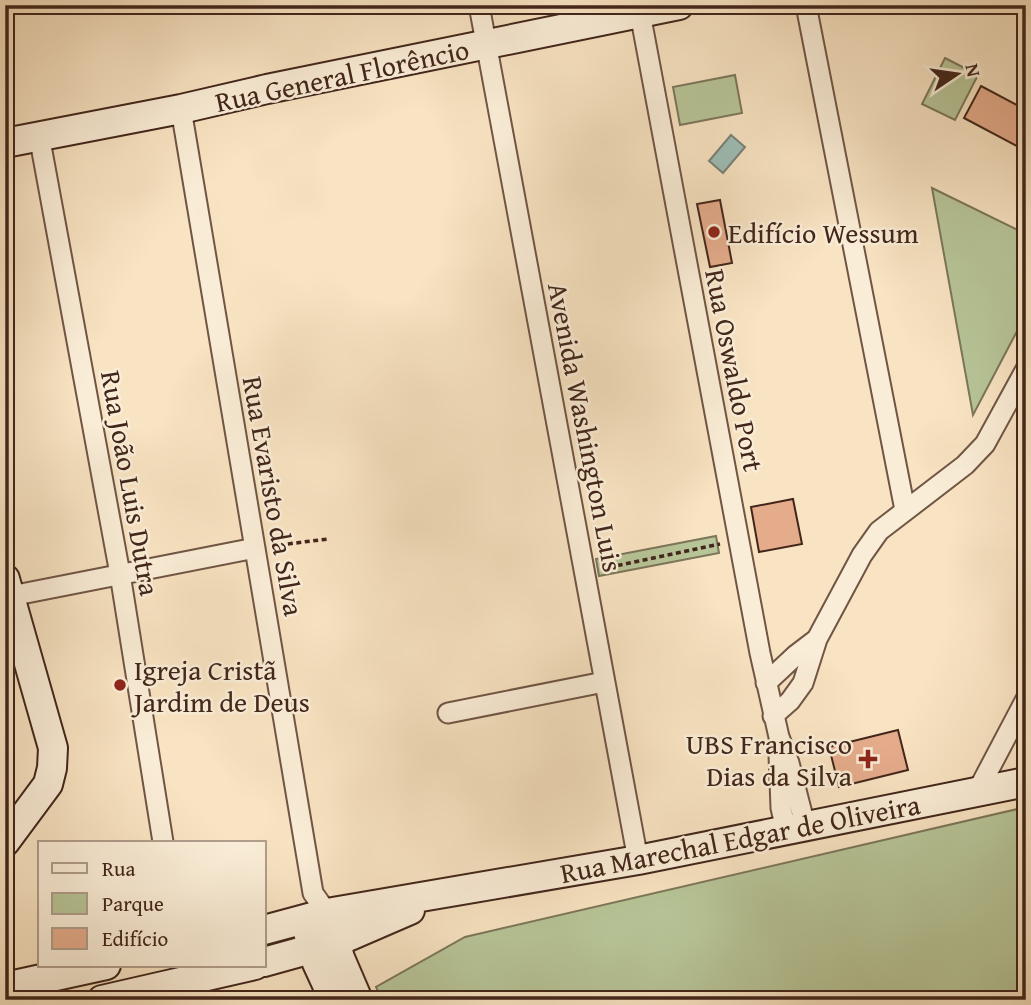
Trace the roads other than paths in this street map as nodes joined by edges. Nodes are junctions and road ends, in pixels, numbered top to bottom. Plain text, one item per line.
1 (479, 5) edge
2 (679, 5) edge
3 (806, 5) edge
4 (640, 13) junction
5 (487, 45) junction
6 (181, 109) junction
7 (39, 135) junction
8 (5, 143) edge
9 (1026, 369) edge
10 (905, 510) junction
11 (255, 548) junction
12 (120, 574) junction
13 (8, 588) edge
14 (817, 639) junction
15 (604, 682) junction
16 (766, 683) junction
17 (1026, 699) edge
18 (448, 713) dead end
19 (774, 716) junction
20 (996, 756) junction
21 (1017, 784) edge
22 (977, 792) junction
23 (796, 828) junction
24 (163, 841) edge
25 (5, 842) edge
26 (638, 860) junction
27 (454, 891) junction
28 (315, 909) junction
29 (266, 929) edge
30 (324, 945) junction
31 (266, 961) edge
32 (97, 967) edge
33 (246, 967) edge
34 (5, 987) edge
35 (112, 999) edge
36 (334, 1000) edge
37 (358, 1000) edge

1 - 5 street, Avenida Washington Luis
2 - 4 main road, Rua General Florêncio
3 - 10 street
4 - 5 main road, Rua General Florêncio
4 - 16 street, Rua Oswaldo Port
5 - 6 main road, Rua General Florêncio
5 - 15 street, Avenida Washington Luis
6 - 7 main road, Rua General Florêncio
6 - 11 street, Rua Evaristo da Silva
7 - 8 main road, Rua General Florêncio
7 - 12 street, Rua João Luis Dutra
9 - 10 street
10 - 14 street
11 - 12 street
11 - 28 street, Rua Evaristo da Silva
12 - 13 street
12 - 24 street, Rua João Luis Dutra
13 - 25 main road
14 - 16 street
14 - 19 street
15 - 18 street
15 - 26 street, Avenida Washington Luis
16 - 19 street, Rua Oswaldo Port
17 - 20 street
19 - 23 street, Rua Oswaldo Port
20 - 21 street
20 - 22 street
21 - 22 main road, Rua Marechal Edgar de Oliveira
22 - 23 main road, Rua Marechal Edgar de Oliveira
23 - 26 main road, Rua Marechal Edgar de Oliveira
26 - 27 main road, Rua Marechal Edgar de Oliveira
27 - 28 main road, Rua Marechal Edgar de Oliveira
27 - 30 main road, Rua Marechal Edgar de Oliveira
28 - 29 main road, Rua Marechal Edgar de Oliveira
28 - 30 main road
30 - 31 main road, Rua Marechal Edgar de Oliveira
30 - 36 main road
30 - 37 main road
32 - 34 main road
33 - 35 main road

